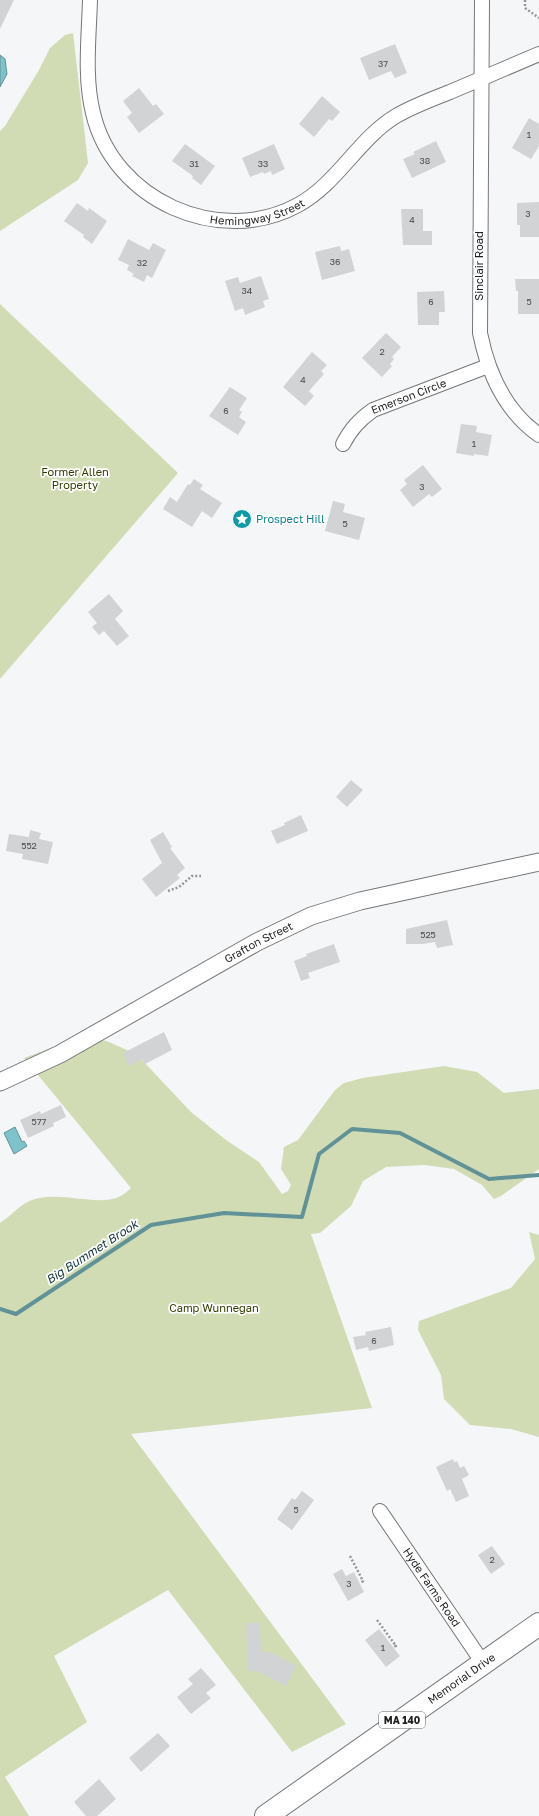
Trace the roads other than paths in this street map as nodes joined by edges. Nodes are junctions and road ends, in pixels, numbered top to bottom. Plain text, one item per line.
1 (90, 0) edge
2 (482, 0) edge
3 (539, 54) edge
4 (480, 79) junction
5 (488, 366) junction
6 (539, 435) edge
7 (343, 444) dead end
8 (539, 862) edge
9 (0, 1082) edge
10 (380, 1512) dead end
11 (539, 1624) edge
12 (483, 1663) junction
13 (266, 1816) edge

1 - 4 street, Hemingway Street
2 - 4 street, Sinclair Road
3 - 4 street, Hemingway Street
4 - 5 street, Sinclair Road
5 - 6 street, Sinclair Road
5 - 7 street, Emerson Circle
8 - 9 street, Grafton Street
10 - 12 street, Hyde Farms Road
11 - 12 main road, Memorial Drive / MA 140
12 - 13 main road, Memorial Drive / MA 140

